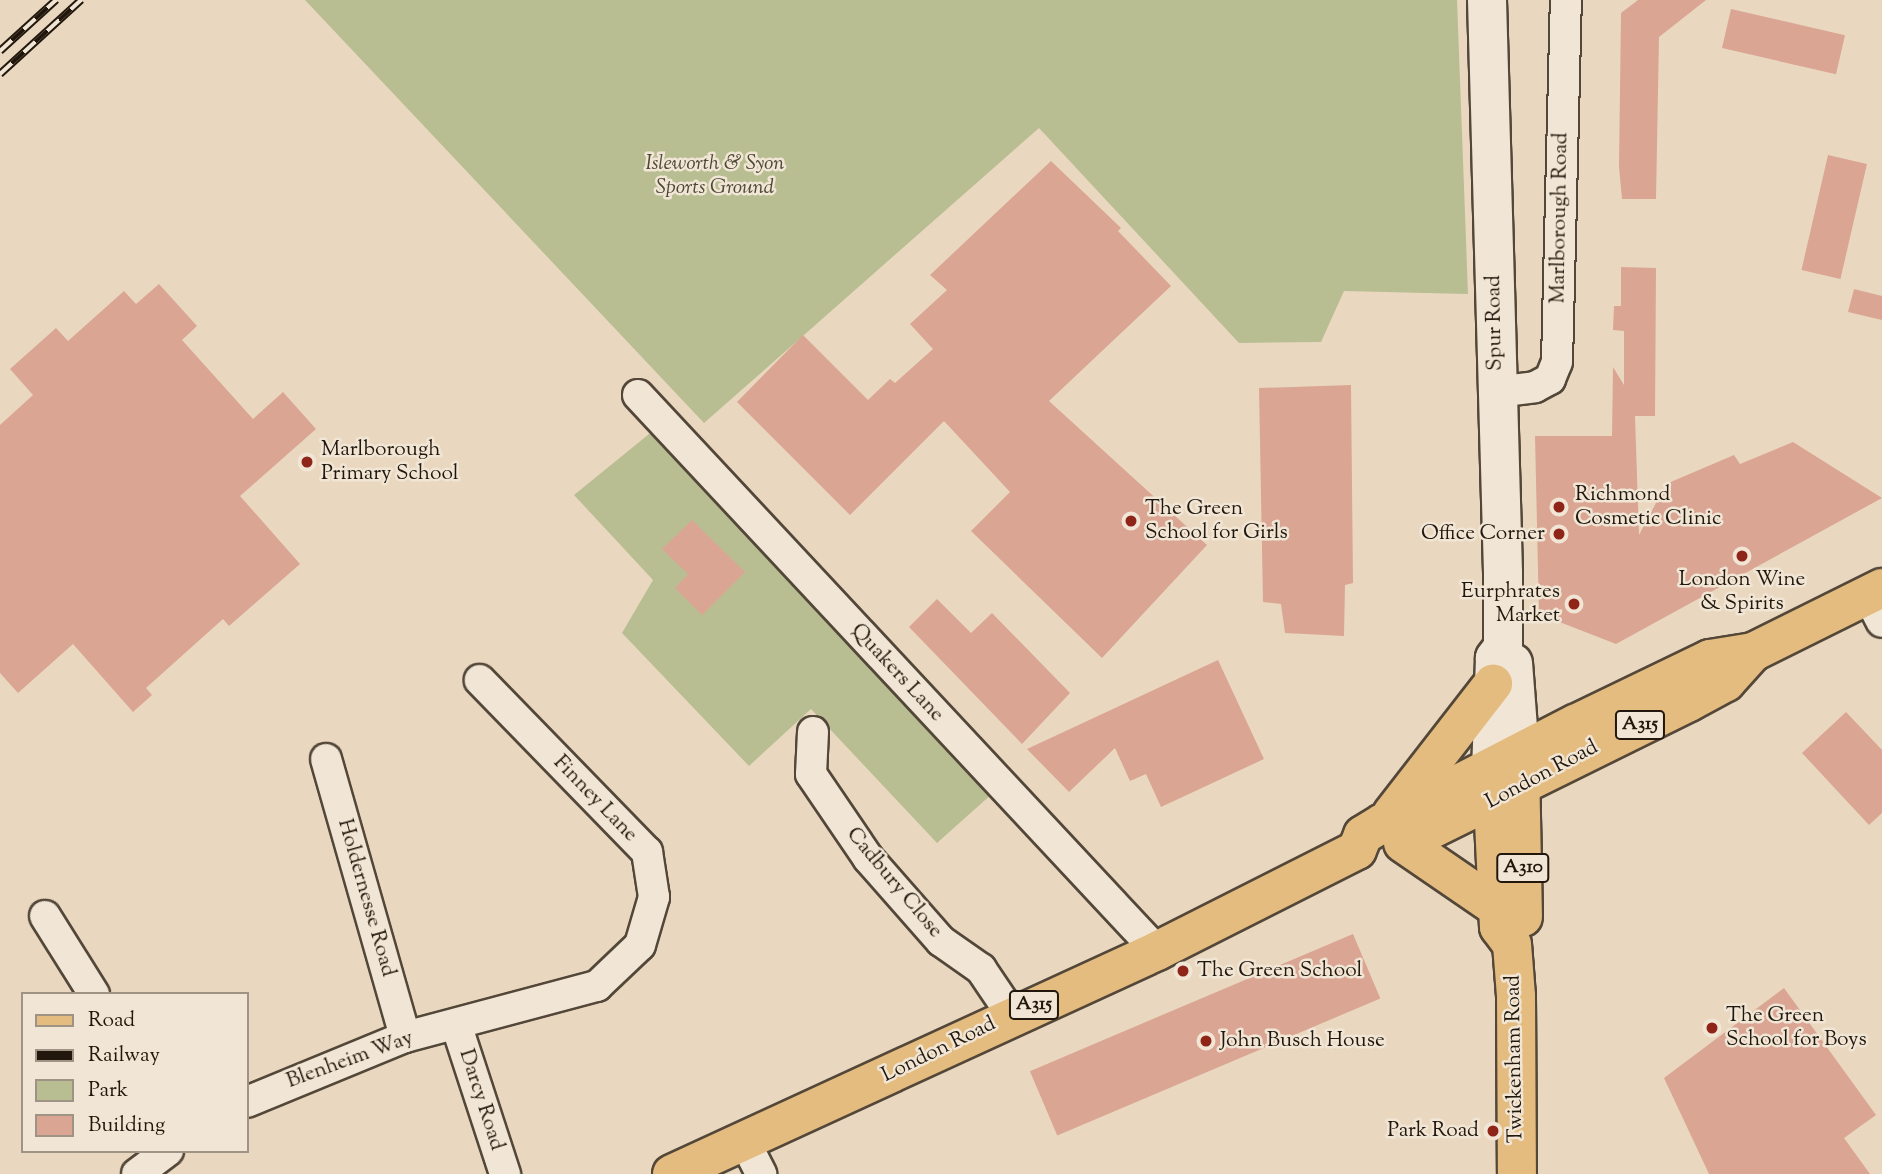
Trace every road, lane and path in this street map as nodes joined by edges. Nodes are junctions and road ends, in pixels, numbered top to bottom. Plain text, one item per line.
1 (1487, 0) edge
2 (1566, 0) edge
3 (1496, 392) junction
4 (638, 395) dead end
5 (1877, 602) edge
6 (1503, 647) junction
7 (480, 680) dead end
8 (1493, 684) junction
9 (813, 732) dead end
10 (326, 759) dead end
11 (1506, 778) junction
12 (1393, 833) junction
13 (1498, 908) junction
14 (45, 916) dead end
15 (1512, 944) junction
16 (1157, 951) junction
17 (93, 992) edge
18 (1012, 1015) junction
19 (457, 1027) junction
20 (405, 1037) junction
21 (248, 1102) edge
22 (165, 1153) edge
23 (753, 1158) edge
24 (137, 1174) edge
25 (505, 1174) edge
26 (672, 1174) edge
27 (1517, 1174) edge

1 - 3 main road, Spur Road
2 - 3 street, Marlborough Road
3 - 6 main road, Spur Road
4 - 16 street, Quakers Lane
5 - 11 main road, London Road / A315
6 - 8 main road, Spur Road
6 - 11 main road, Spur Road
7 - 19 street, Finney Lane
8 - 11 main road, Spur Road
8 - 12 main road
9 - 18 street, Cadbury Close
10 - 20 street, Holdernesse Road
11 - 12 main road, London Road / A315
11 - 13 main road, Twickenham Road / A310
11 - 15 main road, Twickenham Road / A310
12 - 13 main road
12 - 16 main road, London Road / A315
13 - 15 main road, Twickenham Road / A310
14 - 17 street
15 - 27 main road, Twickenham Road / A310
16 - 18 main road, London Road / A315
18 - 23 main road, London Road / A315
19 - 20 street, Blenheim Way
19 - 25 street, Darcy Road
20 - 21 street, Blenheim Way
22 - 24 street
23 - 26 main road, London Road / A315

